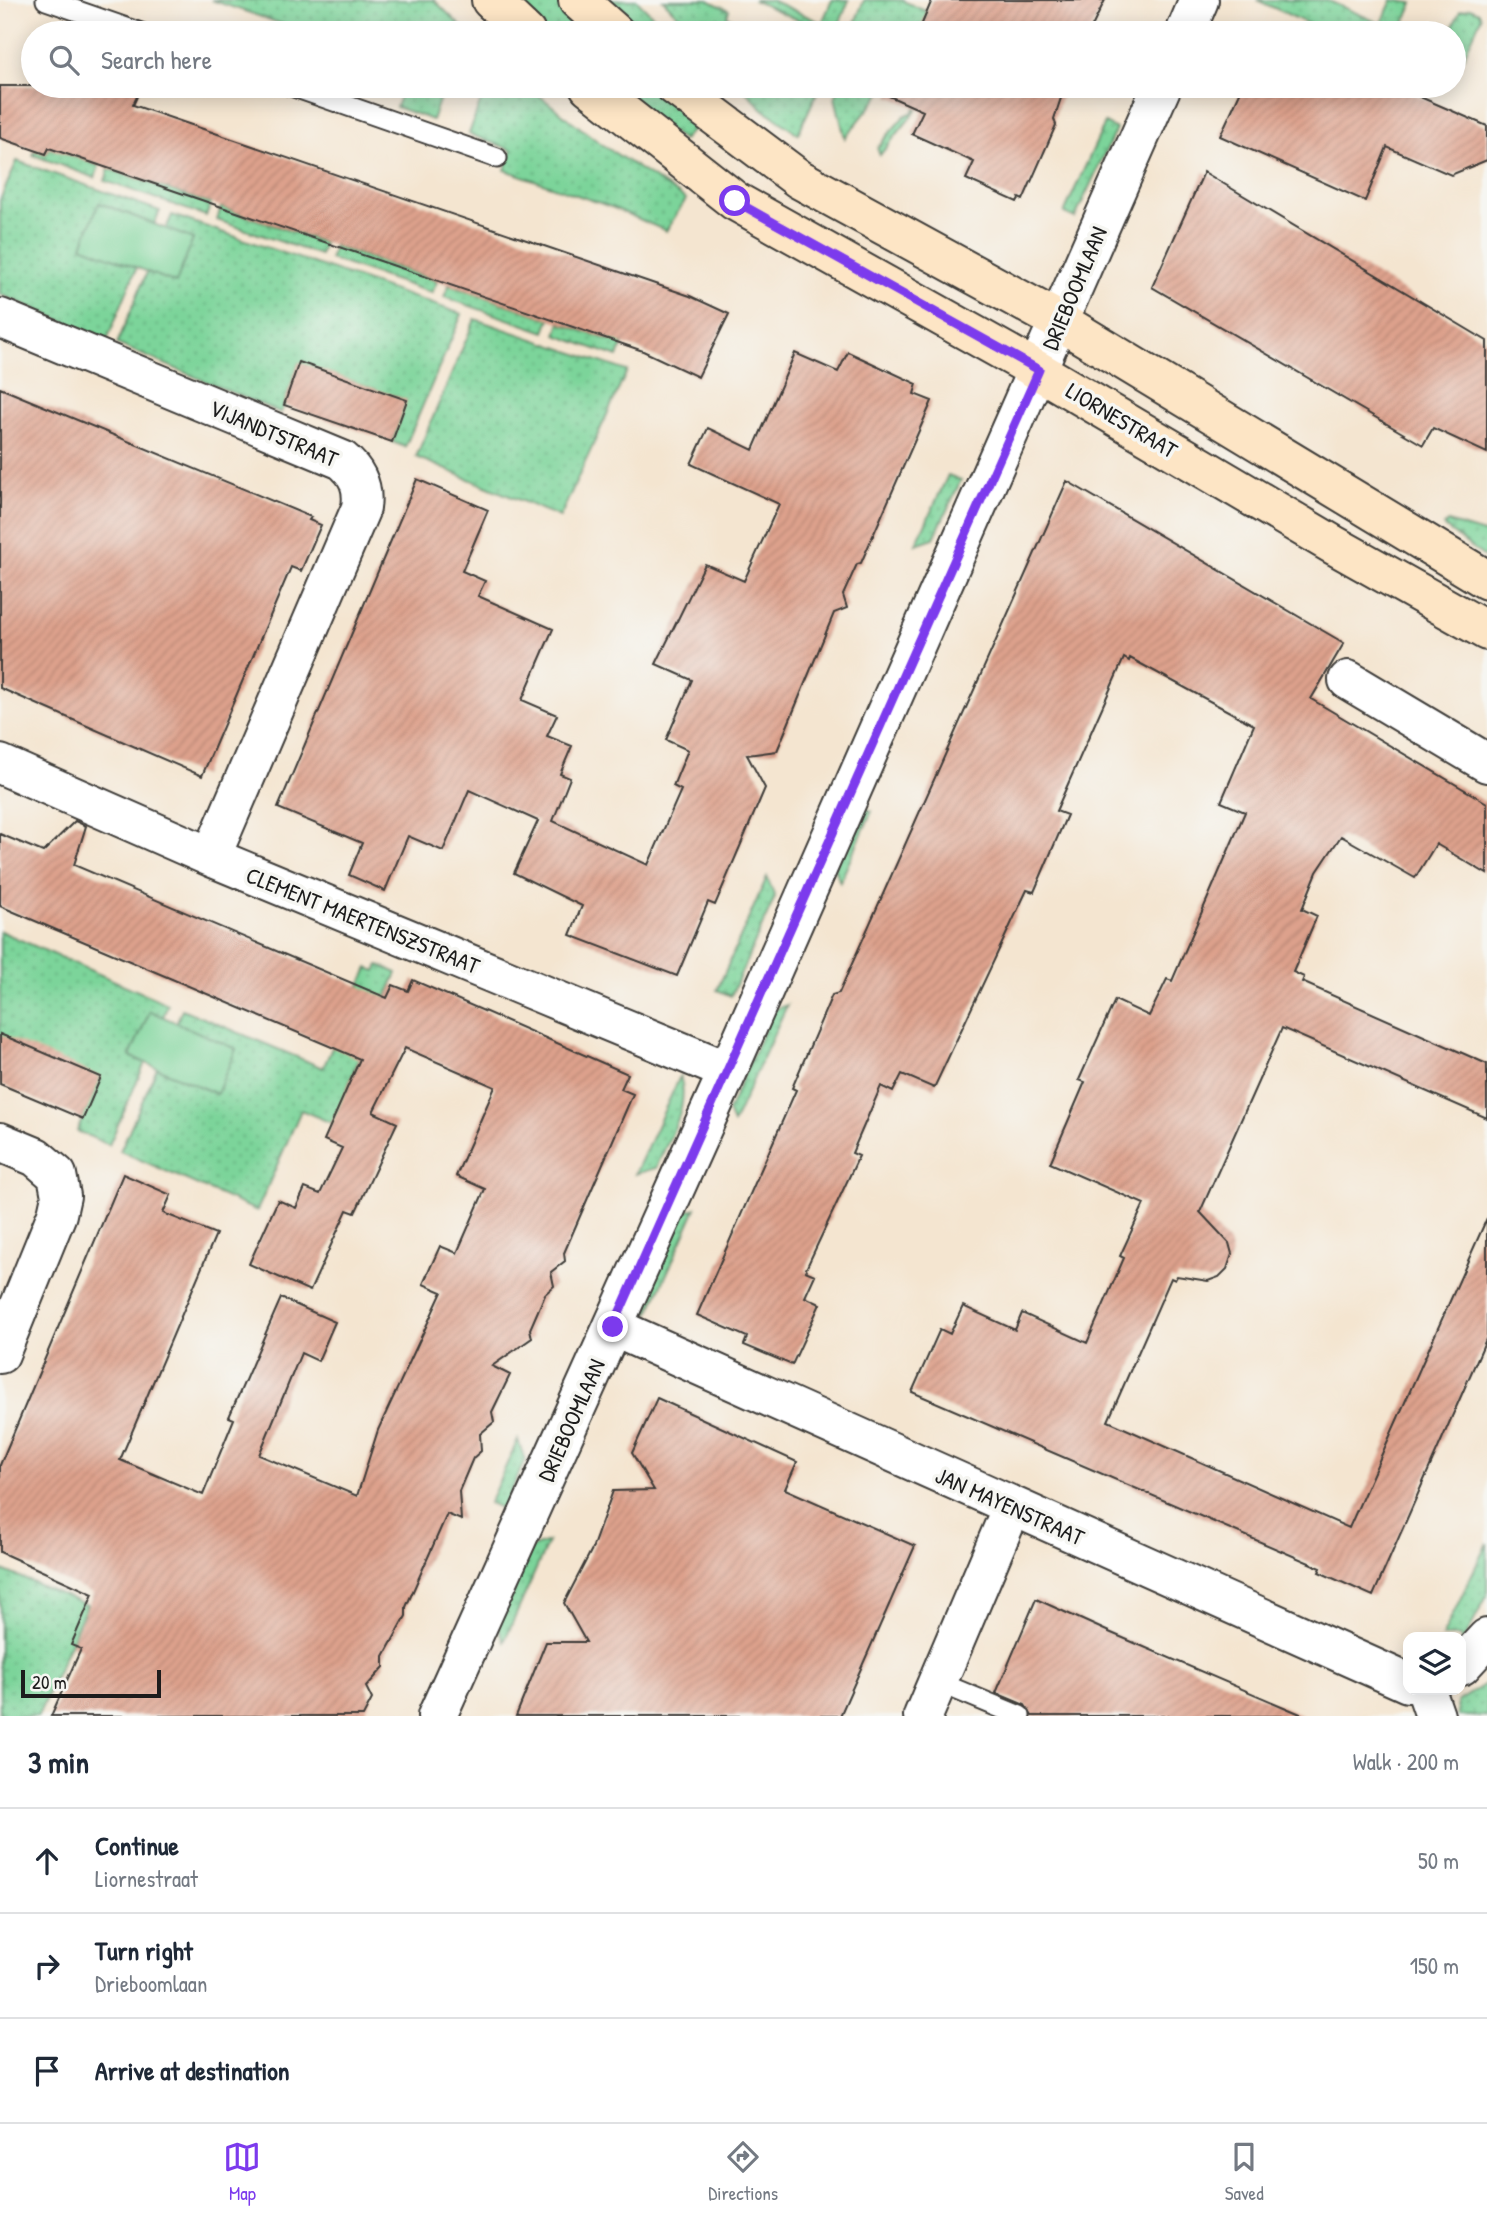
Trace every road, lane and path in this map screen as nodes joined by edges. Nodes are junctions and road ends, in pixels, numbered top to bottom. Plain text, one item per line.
1 (46, 0) edge
2 (491, 0) edge
3 (578, 0) edge
4 (1199, 0) edge
5 (106, 21) edge
6 (513, 21) edge
7 (602, 21) edge
8 (1190, 21) edge
9 (325, 98) edge
10 (604, 98) edge
11 (691, 98) edge
12 (1157, 98) edge
13 (497, 158) dead end
14 (0, 318) edge
15 (1059, 321) junction
16 (1039, 370) junction
17 (1487, 580) edge
18 (1487, 631) edge
19 (1348, 680) dead end
20 (1487, 763) edge
21 (0, 764) edge
22 (211, 857) junction
23 (728, 1071) junction
24 (0, 1142) edge
25 (613, 1327) junction
26 (0, 1354) edge
27 (1012, 1507) junction
28 (1487, 1638) edge
29 (1466, 1661) edge
30 (1403, 1681) edge
31 (938, 1682) junction
32 (1427, 1695) edge
33 (437, 1716) edge
34 (923, 1716) edge
35 (1020, 1716) edge
36 (1434, 1716) edge

1 - 5 lane
2 - 6 street
3 - 7 street
4 - 8 street
9 - 13 lane
10 - 16 street, LIORNESTRAAT
11 - 15 street
12 - 15 street, DRIEBOOMLAAN
14 - 22 street, VIJANDTSTRAAT
15 - 16 street, DRIEBOOMLAAN
15 - 17 street
16 - 18 street, LIORNESTRAAT
16 - 23 street, DRIEBOOMLAAN
19 - 20 street
21 - 22 street, CLEMENT MAERTENSZSTRAAT
22 - 23 street, CLEMENT MAERTENSZSTRAAT
23 - 25 street, DRIEBOOMLAAN
24 - 26 street
25 - 27 street, JAN MAYENSTRAAT
25 - 33 street, DRIEBOOMLAAN
27 - 30 street, JAN MAYENSTRAAT
27 - 31 street
28 - 29 street
31 - 34 street
31 - 35 lane
32 - 36 street

